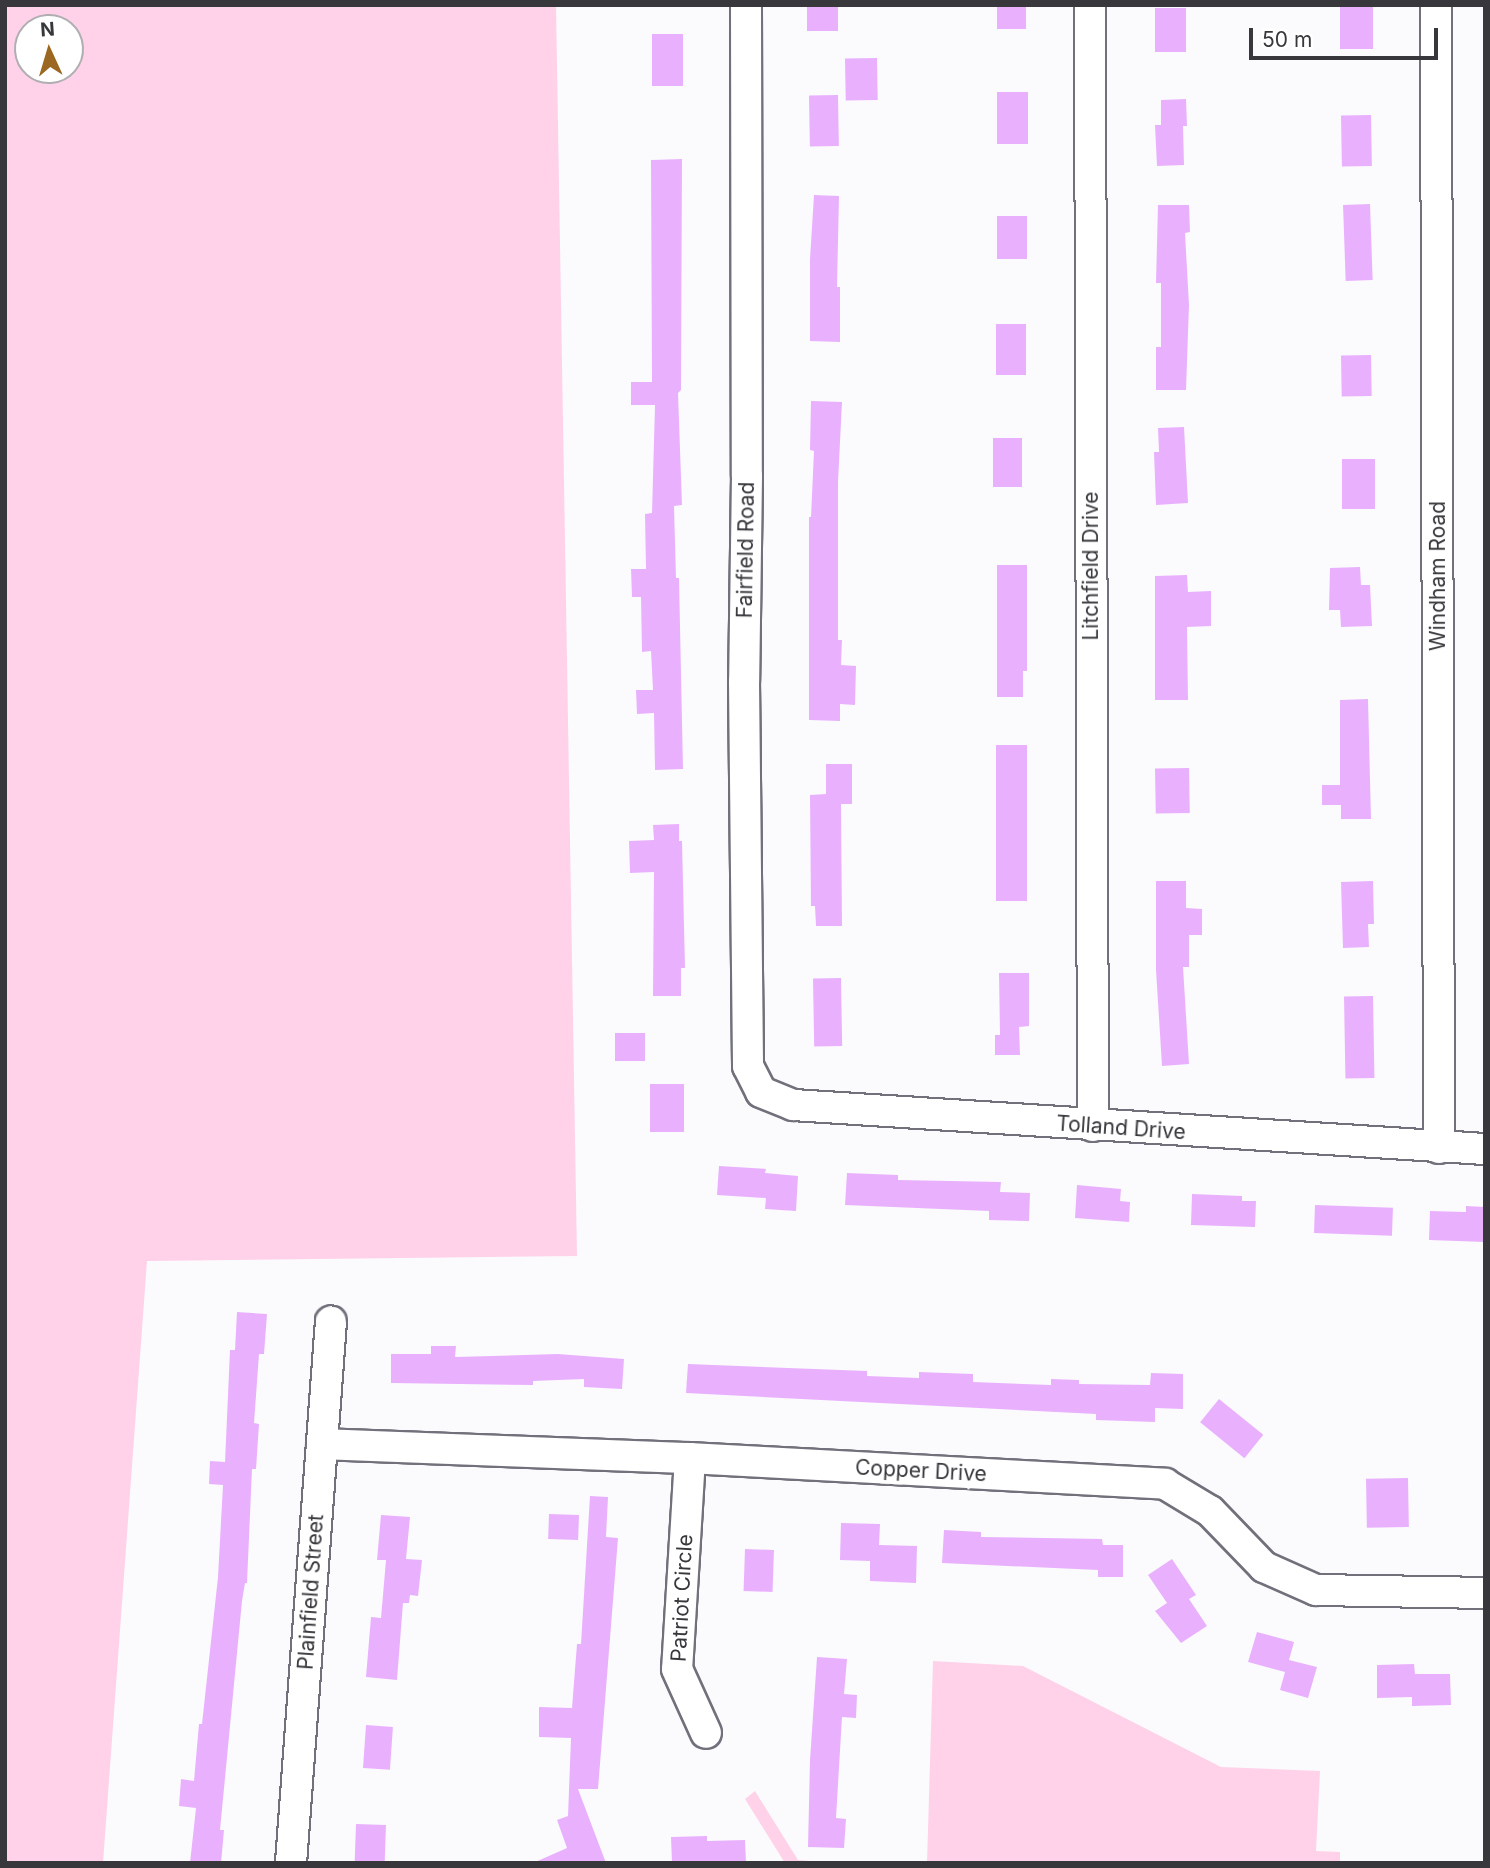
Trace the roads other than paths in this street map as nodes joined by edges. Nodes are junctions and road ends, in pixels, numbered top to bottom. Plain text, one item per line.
1 (746, 5) edge
2 (1090, 5) edge
3 (1436, 5) edge
4 (761, 1091) joint
5 (1093, 1126) junction
6 (1439, 1147) junction
7 (1485, 1149) edge
8 (331, 1321) dead end
9 (322, 1444) junction
10 (690, 1458) junction
11 (1485, 1593) edge
12 (706, 1733) dead end
13 (291, 1863) edge

1 - 4 street, Fairfield Road
2 - 5 street, Litchfield Drive
3 - 6 street, Windham Road
4 - 5 street, Tolland Drive
5 - 6 street, Tolland Drive
6 - 7 street, Tolland Drive
8 - 9 street, Plainfield Street
9 - 10 street, Copper Drive
9 - 13 street, Plainfield Street
10 - 11 street, Copper Drive
10 - 12 street, Patriot Circle

